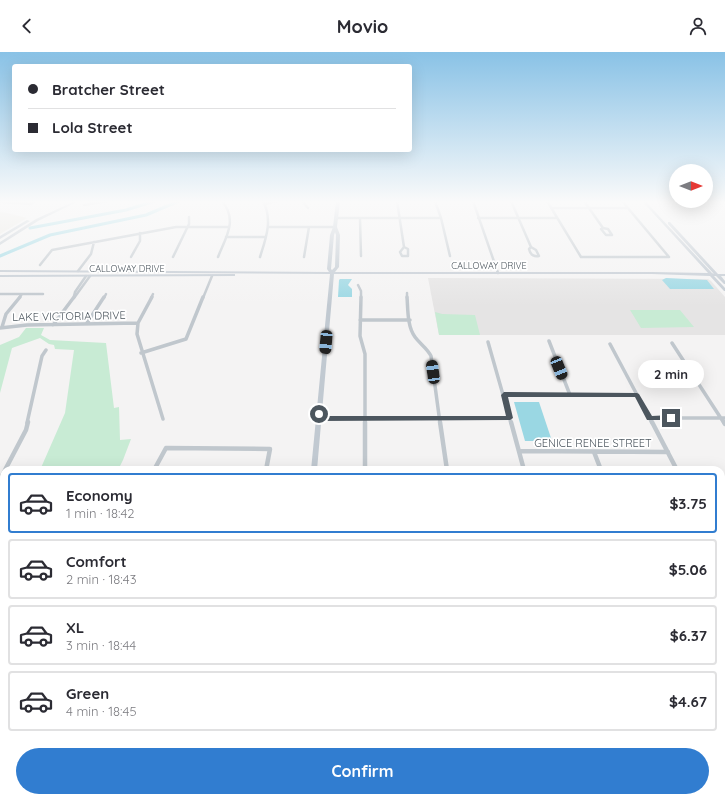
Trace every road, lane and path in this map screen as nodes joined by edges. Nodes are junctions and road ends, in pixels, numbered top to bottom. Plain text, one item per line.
1 (9, 236) edge
2 (125, 236) edge
3 (140, 236) edge
4 (184, 236) edge
5 (308, 236) edge
6 (332, 236) edge
7 (338, 236) edge
8 (360, 236) edge
9 (402, 236) edge
10 (445, 236) edge
11 (485, 236) edge
12 (526, 236) edge
13 (567, 236) edge
14 (651, 236) edge
15 (676, 236) edge
16 (678, 236) edge
17 (681, 236) edge
18 (226, 237) joint
19 (265, 237) joint
20 (0, 241) edge
21 (94, 242) junction
22 (404, 247) dead end
23 (531, 247) dead end
24 (693, 248) junction
25 (260, 256) dead end
26 (361, 256) dead end
27 (450, 256) dead end
28 (131, 257) dead end
29 (173, 257) dead end
30 (218, 257) dead end
31 (304, 257) dead end
32 (40, 265) dead end
33 (0, 271) edge
34 (78, 271) junction
35 (126, 271) junction
36 (244, 272) junction
37 (254, 273) junction
38 (332, 273) junction
39 (498, 273) junction
40 (724, 273) edge
41 (710, 274) junction
42 (717, 274) junction
43 (0, 276) edge
44 (46, 276) junction
45 (88, 276) junction
46 (212, 276) junction
47 (725, 283) edge
48 (358, 285) dead end
49 (725, 290) edge
50 (407, 293) dead end
51 (0, 294) edge
52 (22, 294) junction
53 (43, 294) dead end
54 (106, 294) dead end
55 (154, 294) dead end
56 (360, 320) junction
57 (410, 320) junction
58 (87, 323) junction
59 (138, 323) junction
60 (53, 325) junction
61 (1, 328) edge
62 (549, 341) dead end
63 (488, 342) dead end
64 (672, 343) dead end
65 (610, 344) dead end
66 (46, 350) dead end
67 (142, 353) junction
68 (504, 395) junction
69 (570, 395) junction
70 (637, 395) junction
71 (318, 418) junction
72 (365, 418) junction
73 (439, 418) junction
74 (510, 418) junction
75 (650, 418) junction
76 (723, 418) edge
77 (163, 419) dead end
78 (725, 424) edge
79 (519, 451) junction
80 (594, 452) junction
81 (668, 452) junction
82 (8, 466) edge
83 (156, 466) edge
84 (267, 466) edge
85 (314, 466) edge
86 (365, 466) edge
87 (446, 466) edge
88 (523, 466) edge
89 (599, 466) edge
90 (675, 466) edge

1 - 20 main road
2 - 21 street
3 - 28 street
4 - 29 street
5 - 31 street
6 - 38 main road
7 - 38 main road
8 - 26 street
9 - 22 street
10 - 27 street
11 - 39 street
12 - 23 street
13 - 14 street
15 - 41 main road
16 - 24 main road
17 - 24 main road
18 - 19 street
18 - 30 street
19 - 25 street
21 - 32 street
21 - 34 street
24 - 42 main road
33 - 34 main road, CALLOWAY DRIVE
34 - 35 main road, CALLOWAY DRIVE
34 - 44 main road
35 - 36 main road, CALLOWAY DRIVE
35 - 45 main road
36 - 37 main road, CALLOWAY DRIVE
36 - 46 main road
37 - 38 main road, CALLOWAY DRIVE
37 - 46 main road, CALLOWAY DRIVE
38 - 39 main road, CALLOWAY DRIVE
38 - 71 main road
39 - 41 main road, CALLOWAY DRIVE
40 - 42 main road, CALLOWAY DRIVE
41 - 42 main road, CALLOWAY DRIVE
41 - 49 main road
42 - 47 main road
43 - 44 main road, CALLOWAY DRIVE
44 - 45 main road, CALLOWAY DRIVE
45 - 46 main road, CALLOWAY DRIVE
45 - 60 street
46 - 67 street
48 - 56 street
50 - 57 street
51 - 52 street
52 - 53 street
52 - 61 street
54 - 58 street
55 - 59 street
56 - 57 street
56 - 72 street
57 - 73 street
58 - 59 street, LAKE VICTORIA DRIVE
58 - 60 street, LAKE VICTORIA DRIVE
59 - 67 street
60 - 61 street, LAKE VICTORIA DRIVE
62 - 69 street
63 - 68 street
64 - 76 street
65 - 70 street
66 - 82 street
67 - 77 street
68 - 69 street
68 - 74 street
69 - 70 street
70 - 75 street
71 - 72 street
71 - 85 main road
72 - 73 street
72 - 86 street
73 - 74 street
73 - 87 street
74 - 79 street
75 - 76 street
75 - 81 street
76 - 78 street
79 - 80 street, GENICE RENEE STREET
79 - 88 street
80 - 81 street, GENICE RENEE STREET
80 - 89 street
81 - 90 street
83 - 84 street

